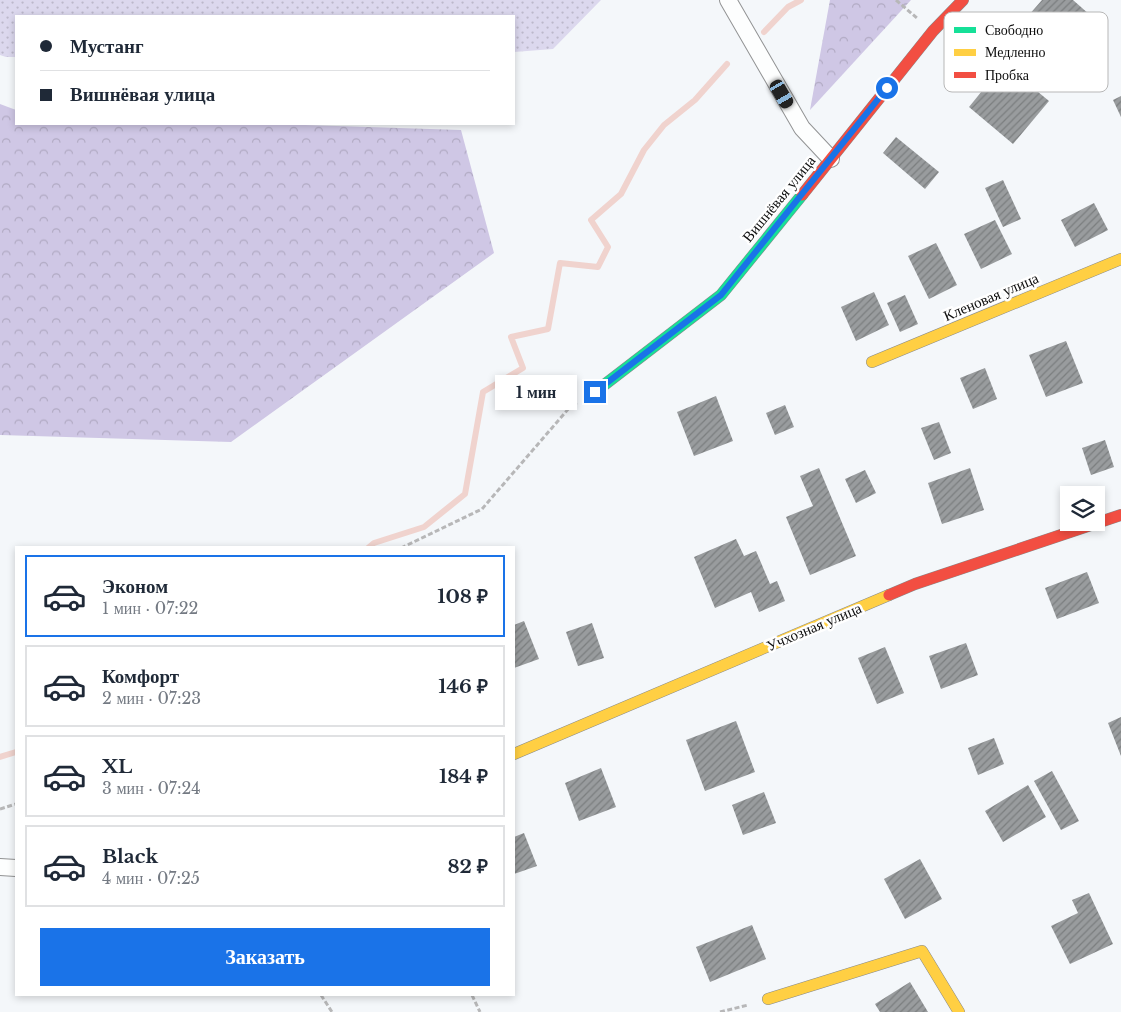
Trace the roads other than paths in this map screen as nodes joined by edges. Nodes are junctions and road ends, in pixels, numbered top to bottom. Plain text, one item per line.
1 (728, 0) edge
2 (963, 0) edge
3 (951, 12) edge
4 (944, 20) edge
5 (831, 159) junction
6 (1121, 258) edge
7 (872, 362) dead end
8 (595, 392) road end
9 (1121, 515) edge
10 (515, 754) edge
11 (0, 867) edge
12 (15, 868) edge
13 (768, 1000) road end
14 (959, 1012) edge

1 - 5 street
2 - 3 street, Вишнёвая улица
4 - 5 street, Вишнёвая улица
5 - 8 street, Вишнёвая улица
6 - 7 street, Кленовая улица
9 - 10 street, Учхозная улица
11 - 12 street
13 - 14 street

